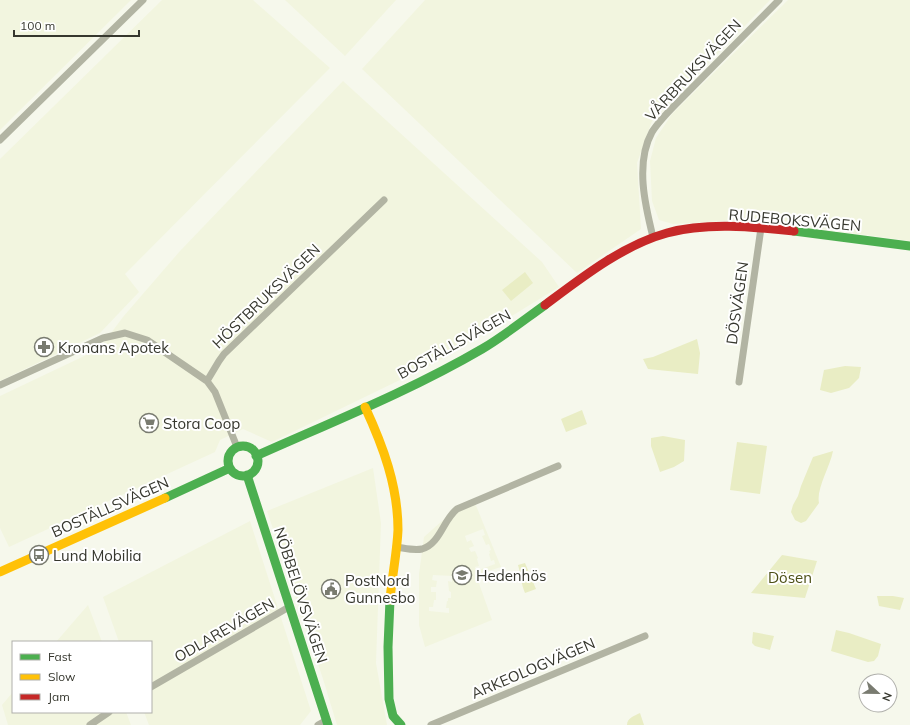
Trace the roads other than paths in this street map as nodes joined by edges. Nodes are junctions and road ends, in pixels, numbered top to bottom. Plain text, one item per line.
1 (143, 0) edge
2 (779, 0) edge
3 (0, 140) edge
4 (384, 200) dead end
5 (761, 228) junction
6 (654, 237) junction
7 (910, 246) edge
8 (208, 381) junction
9 (740, 382) dead end
10 (0, 385) edge
11 (365, 407) junction
12 (237, 447) junction
13 (256, 456) junction
14 (558, 466) dead end
15 (230, 468) junction
16 (247, 475) junction
17 (396, 548) junction
18 (1, 572) edge
19 (289, 607) junction
20 (646, 636) dead end
21 (152, 686) edge
22 (108, 713) edge
23 (328, 723) edge
24 (90, 725) edge
25 (318, 725) edge
26 (401, 725) edge
27 (431, 725) edge

1 - 3 street
2 - 6 street, VÅRBRUKSVÄGEN
4 - 8 street, HÖSTBRUKSVÄGEN
5 - 6 street, RUDEBOKSVÄGEN
5 - 7 street, RUDEBOKSVÄGEN
5 - 9 street, DÖSVÄGEN
6 - 11 street, BOSTÄLLSVÄGEN
8 - 10 street
8 - 12 street
11 - 13 street, BOSTÄLLSVÄGEN
11 - 17 street
12 - 13 street
12 - 15 street
13 - 16 street
14 - 17 street
15 - 16 street
15 - 18 street, BOSTÄLLSVÄGEN
16 - 19 street, NÖBBELÖVSVÄGEN
17 - 26 street
19 - 21 street, ODLAREVÄGEN
19 - 23 street, NÖBBELÖVSVÄGEN
20 - 27 street, ARKEOLOGVÄGEN
22 - 24 street
23 - 25 street

